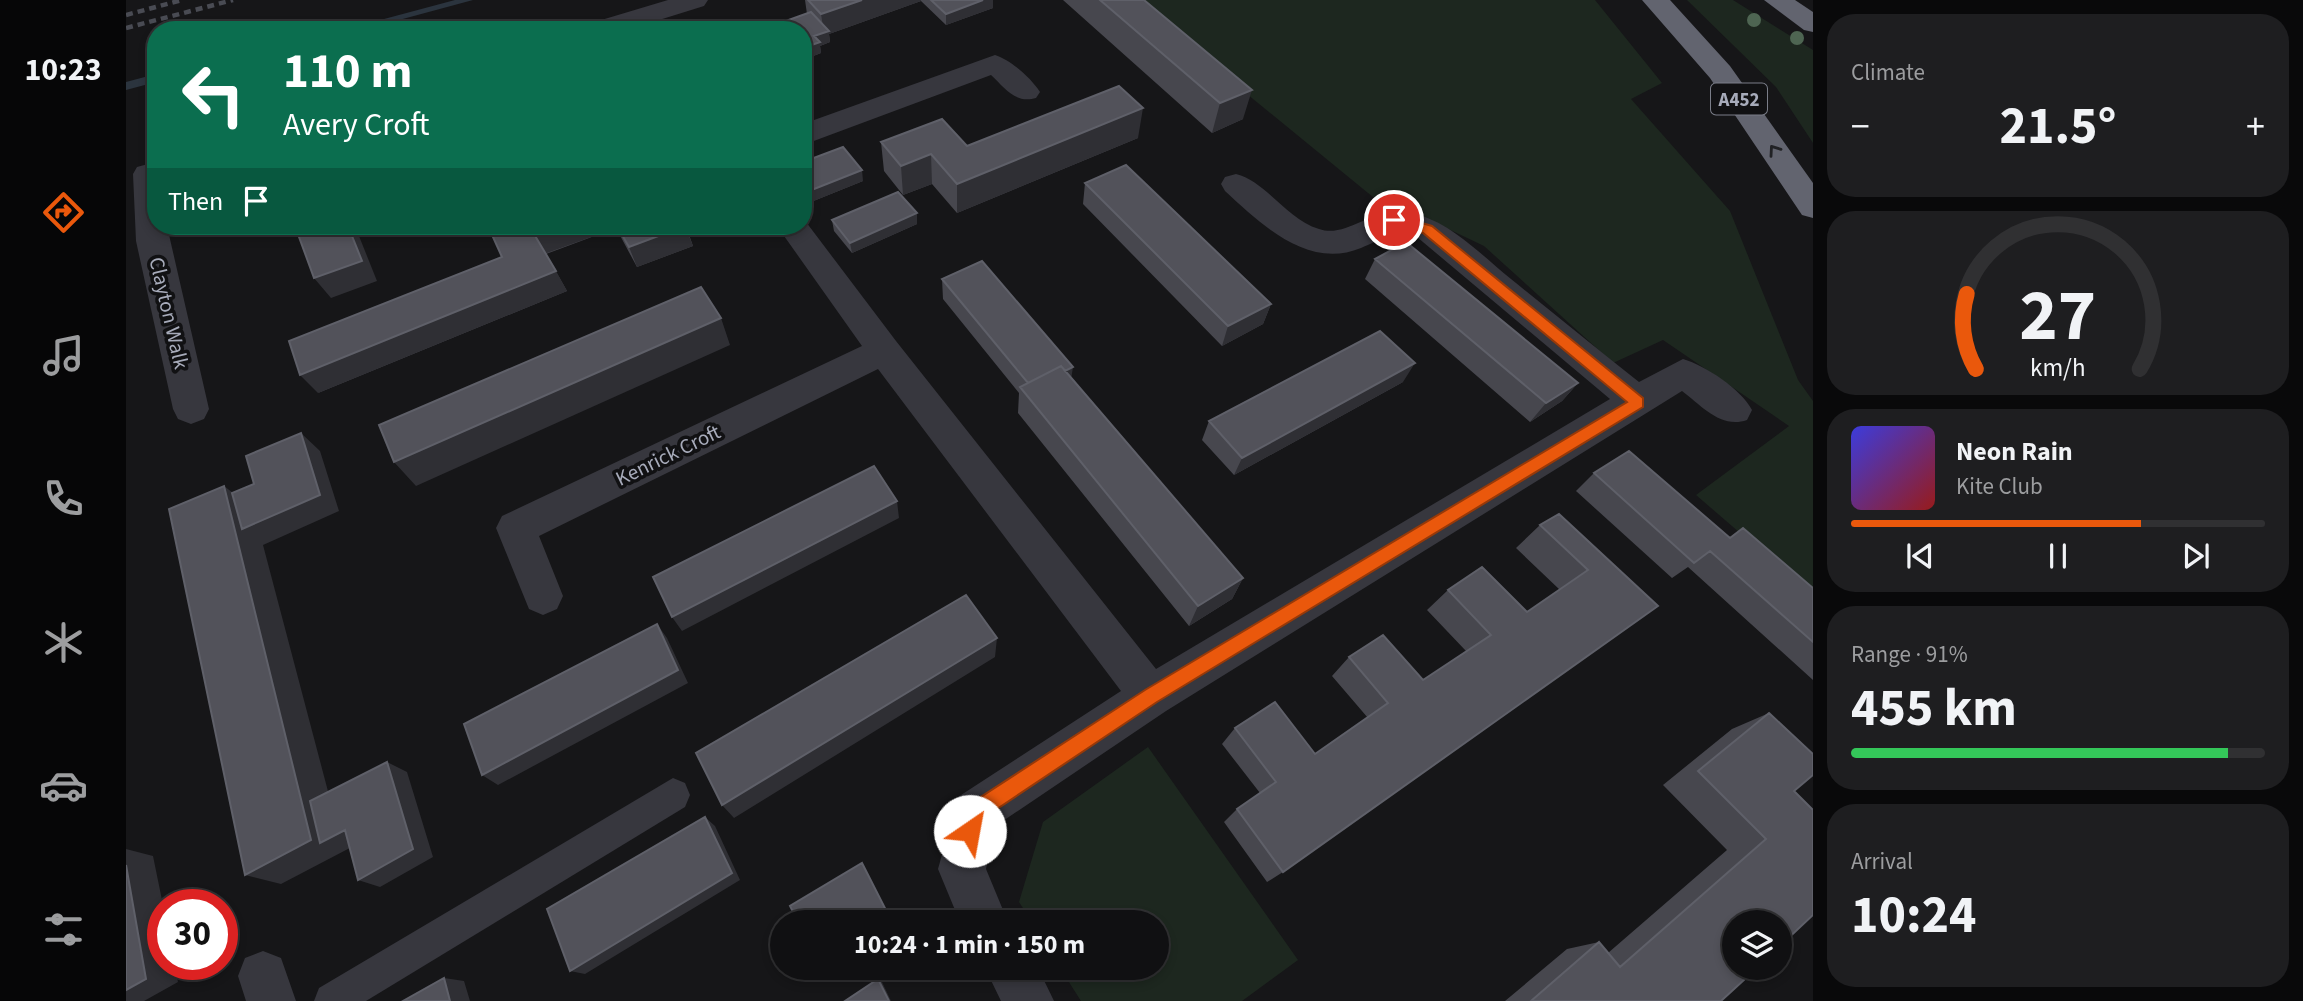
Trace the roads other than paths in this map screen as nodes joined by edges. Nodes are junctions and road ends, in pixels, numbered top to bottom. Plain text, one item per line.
1 (695, 0) edge
2 (1655, 0) edge
3 (1777, 0) edge
4 (647, 21) edge
5 (1813, 24) edge
6 (1026, 92) dead end
7 (812, 132) edge
8 (143, 176) edge
9 (1236, 184) dead end
10 (147, 205) edge
11 (1813, 206) edge
12 (151, 235) edge
13 (800, 235) edge
14 (884, 351) junction
15 (1638, 402) junction
16 (191, 409) dead end
17 (1734, 411) dead end
18 (543, 596) dead end
19 (1151, 696) junction
20 (673, 795) dead end
21 (979, 910) edge
22 (1017, 980) edge
23 (332, 1001) edge
24 (1029, 1001) edge

1 - 4 street
11 -> 2 highway, A452
3 - 5 highway
6 - 7 street
8 - 10 street, Clayton Walk
9 - 15 street
12 - 16 street, Clayton Walk
13 - 14 street
14 - 18 street, Kenrick Croft
14 - 19 street
15 - 17 street
15 - 19 street
19 - 21 street
20 - 23 lane
22 - 24 street

